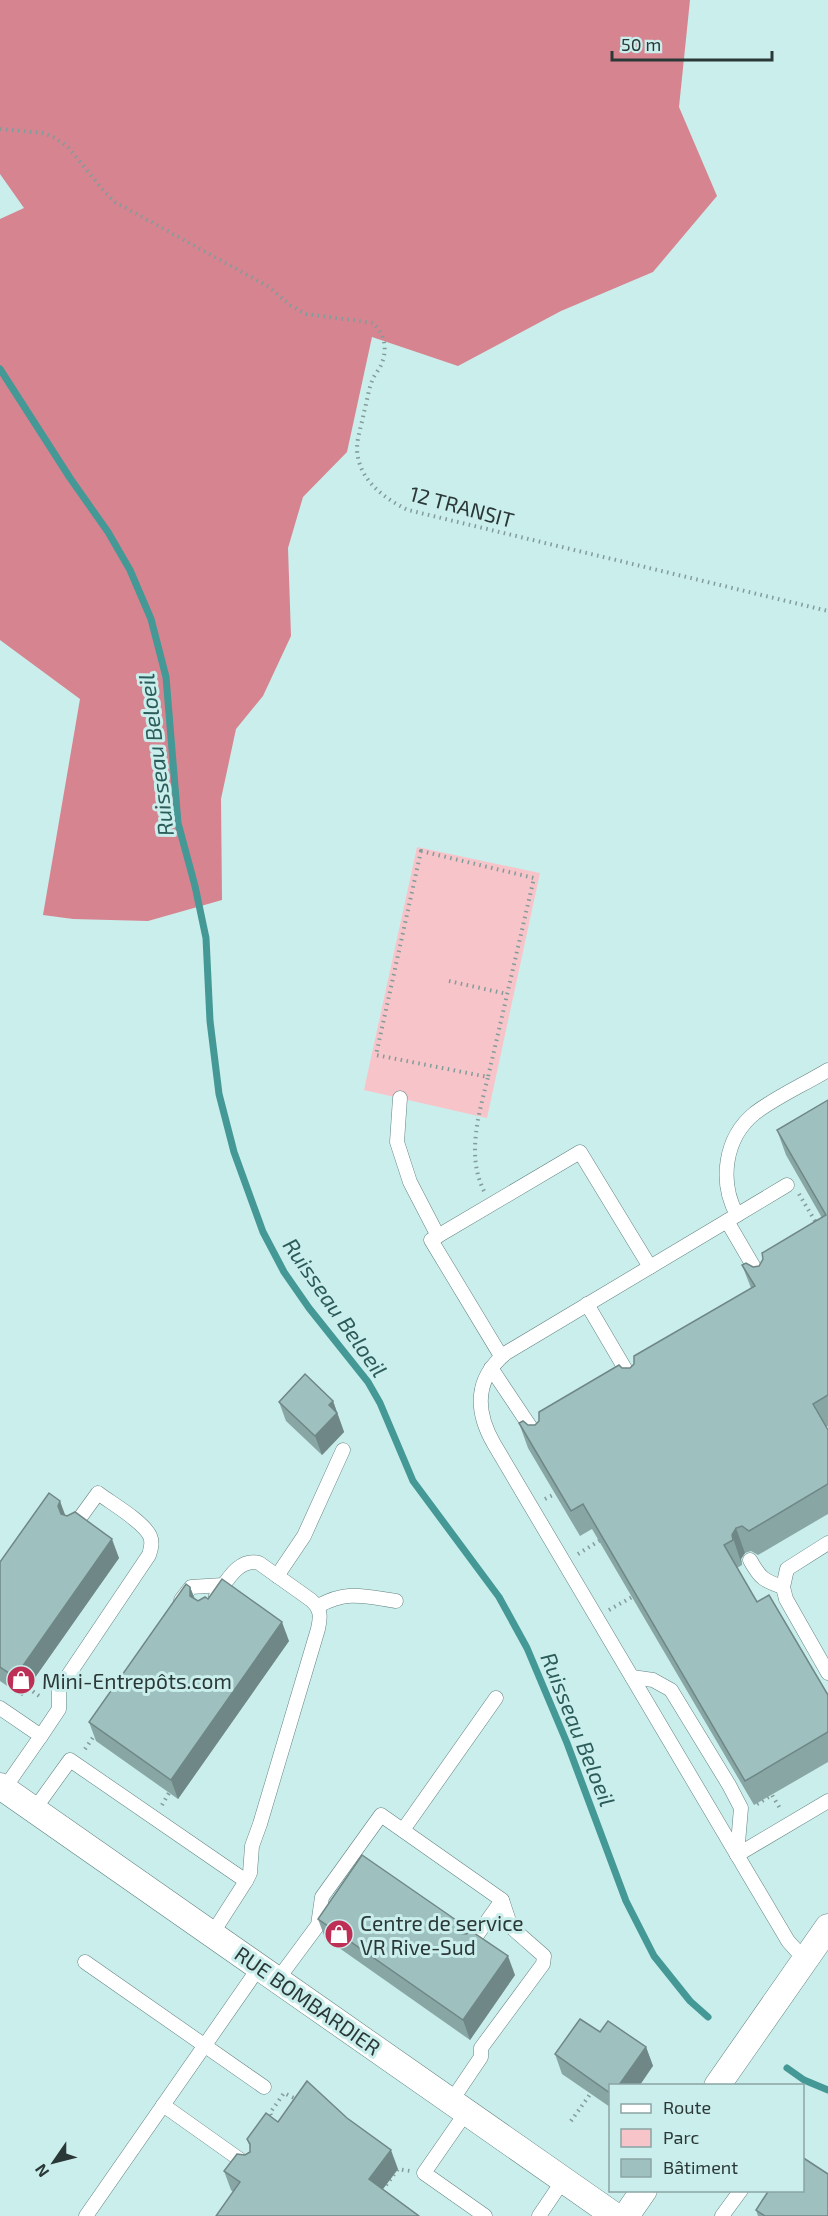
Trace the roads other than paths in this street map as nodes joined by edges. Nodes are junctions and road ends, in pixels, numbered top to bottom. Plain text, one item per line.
1 (828, 1070) edge
2 (400, 1098) dead end
3 (792, 1189) road end
4 (732, 1218) junction
5 (438, 1236) junction
6 (650, 1267) junction
7 (763, 1283) edge
8 (587, 1304) junction
9 (501, 1356) junction
10 (491, 1368) junction
11 (635, 1385) edge
12 (540, 1442) edge
13 (343, 1450) dead end
14 (74, 1526) edge
15 (828, 1543) edge
16 (750, 1560) dead end
17 (277, 1576) junction
18 (223, 1586) junction
19 (783, 1587) junction
20 (396, 1601) dead end
21 (318, 1606) junction
22 (205, 1611) edge
23 (170, 1615) edge
24 (828, 1673) edge
25 (632, 1677) junction
26 (496, 1698) dead end
27 (0, 1708) edge
28 (41, 1736) junction
29 (2, 1788) edge
30 (828, 1801) edge
31 (34, 1810) junction
32 (403, 1830) junction
33 (737, 1855) junction
34 (246, 1881) junction
35 (502, 1900) junction
36 (828, 1927) edge
37 (212, 1934) junction
38 (470, 1945) edge
39 (805, 1960) junction
40 (85, 1962) dead end
41 (269, 1973) junction
42 (205, 2045) junction
43 (718, 2084) edge
44 (264, 2087) dead end
45 (164, 2105) junction
46 (459, 2105) junction
47 (249, 2166) edge
48 (564, 2179) junction
49 (643, 2192) edge
50 (740, 2192) edge
51 (86, 2216) edge
52 (484, 2216) edge
53 (539, 2216) edge
54 (615, 2216) edge
55 (626, 2216) edge
56 (722, 2216) edge

1 - 4 lane
2 - 5 lane
3 - 4 lane
4 - 6 lane
4 - 7 lane
5 - 6 lane
5 - 9 lane
6 - 8 lane
8 - 9 lane
8 - 11 lane
9 - 10 lane
10 - 12 lane
10 - 25 lane
13 - 17 lane
14 - 28 lane
15 - 19 lane
16 - 19 lane
17 - 18 lane
17 - 21 lane
18 - 22 lane
18 - 23 lane
19 - 24 lane
20 - 21 lane
21 - 34 lane
25 - 33 lane
25 - 33 lane
26 - 32 lane
27 - 28 lane
28 - 29 lane
29 - 31 street, RUE BOMBARDIER
30 - 33 lane
31 - 34 lane
31 - 37 street, RUE BOMBARDIER
32 - 35 lane
32 - 41 lane
33 - 39 lane
34 - 37 lane
35 - 38 lane
35 - 46 lane
36 - 39 street
37 - 41 street, RUE BOMBARDIER
39 - 43 street
40 - 42 lane
41 - 42 lane
41 - 46 street, RUE BOMBARDIER
42 - 44 lane
42 - 45 lane
45 - 47 lane
45 - 51 lane
46 - 48 street, RUE BOMBARDIER
46 - 52 lane
48 - 53 lane
48 - 54 street, RUE BOMBARDIER
49 - 55 street
50 - 56 lane

